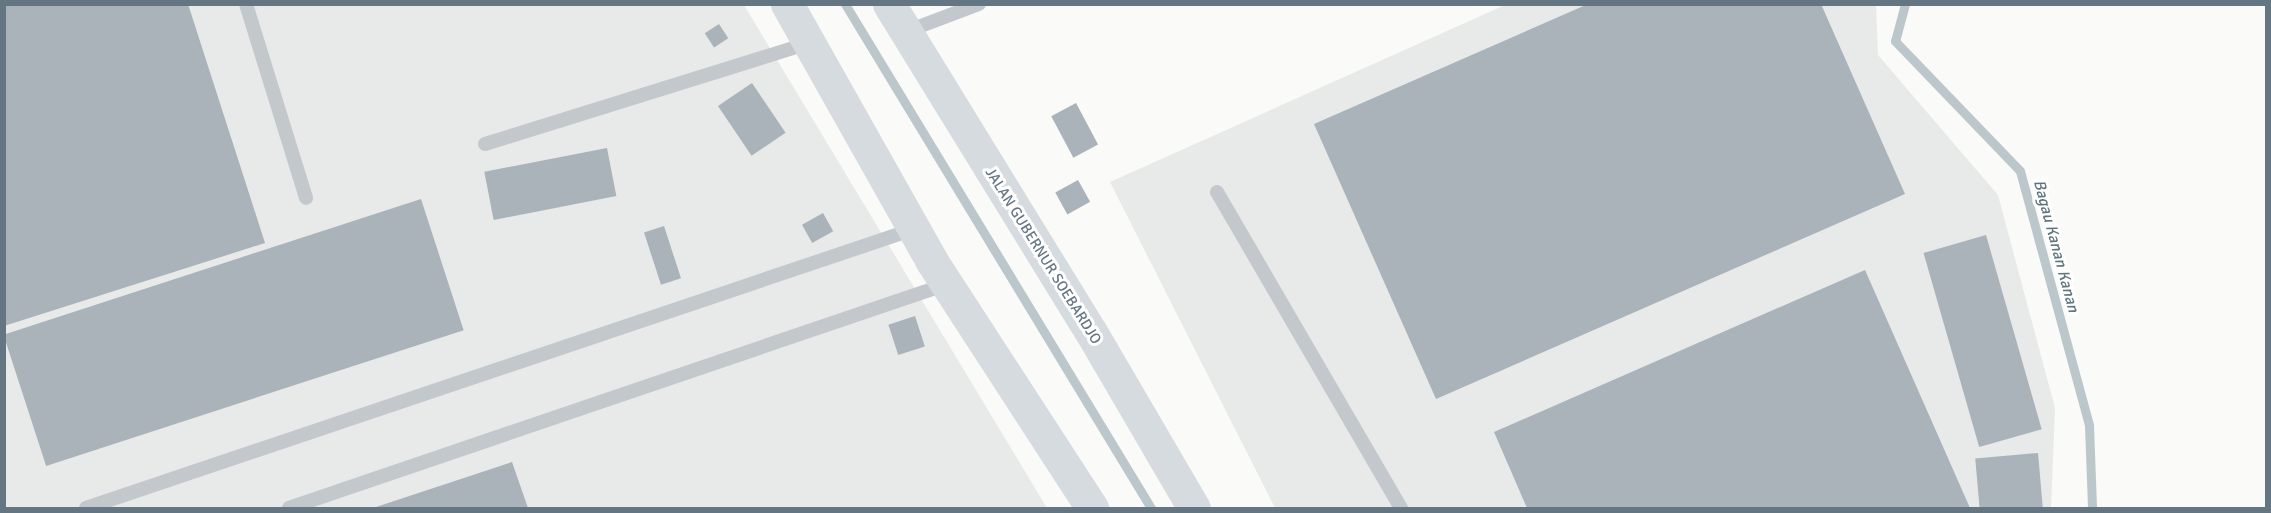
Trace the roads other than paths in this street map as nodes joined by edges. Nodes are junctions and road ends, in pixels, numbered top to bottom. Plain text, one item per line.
1 (246, 4) edge
2 (787, 4) edge
3 (979, 4) edge
4 (897, 18) edge
5 (810, 43) junction
6 (485, 144) dead end
7 (1217, 192) dead end
8 (306, 198) dead end
9 (914, 229) junction
10 (947, 284) junction
11 (86, 508) edge
12 (289, 508) edge
13 (1092, 508) edge
14 (1194, 508) edge
15 (1401, 508) edge

1 - 8 lane
2 - 5 highway
3 - 4 lane
4 - 14 highway, JALAN GUBERNUR SOEBARDJO
5 - 6 lane
5 - 9 highway
7 - 15 lane
9 - 10 highway
9 - 11 lane
10 - 12 lane
10 - 13 highway

